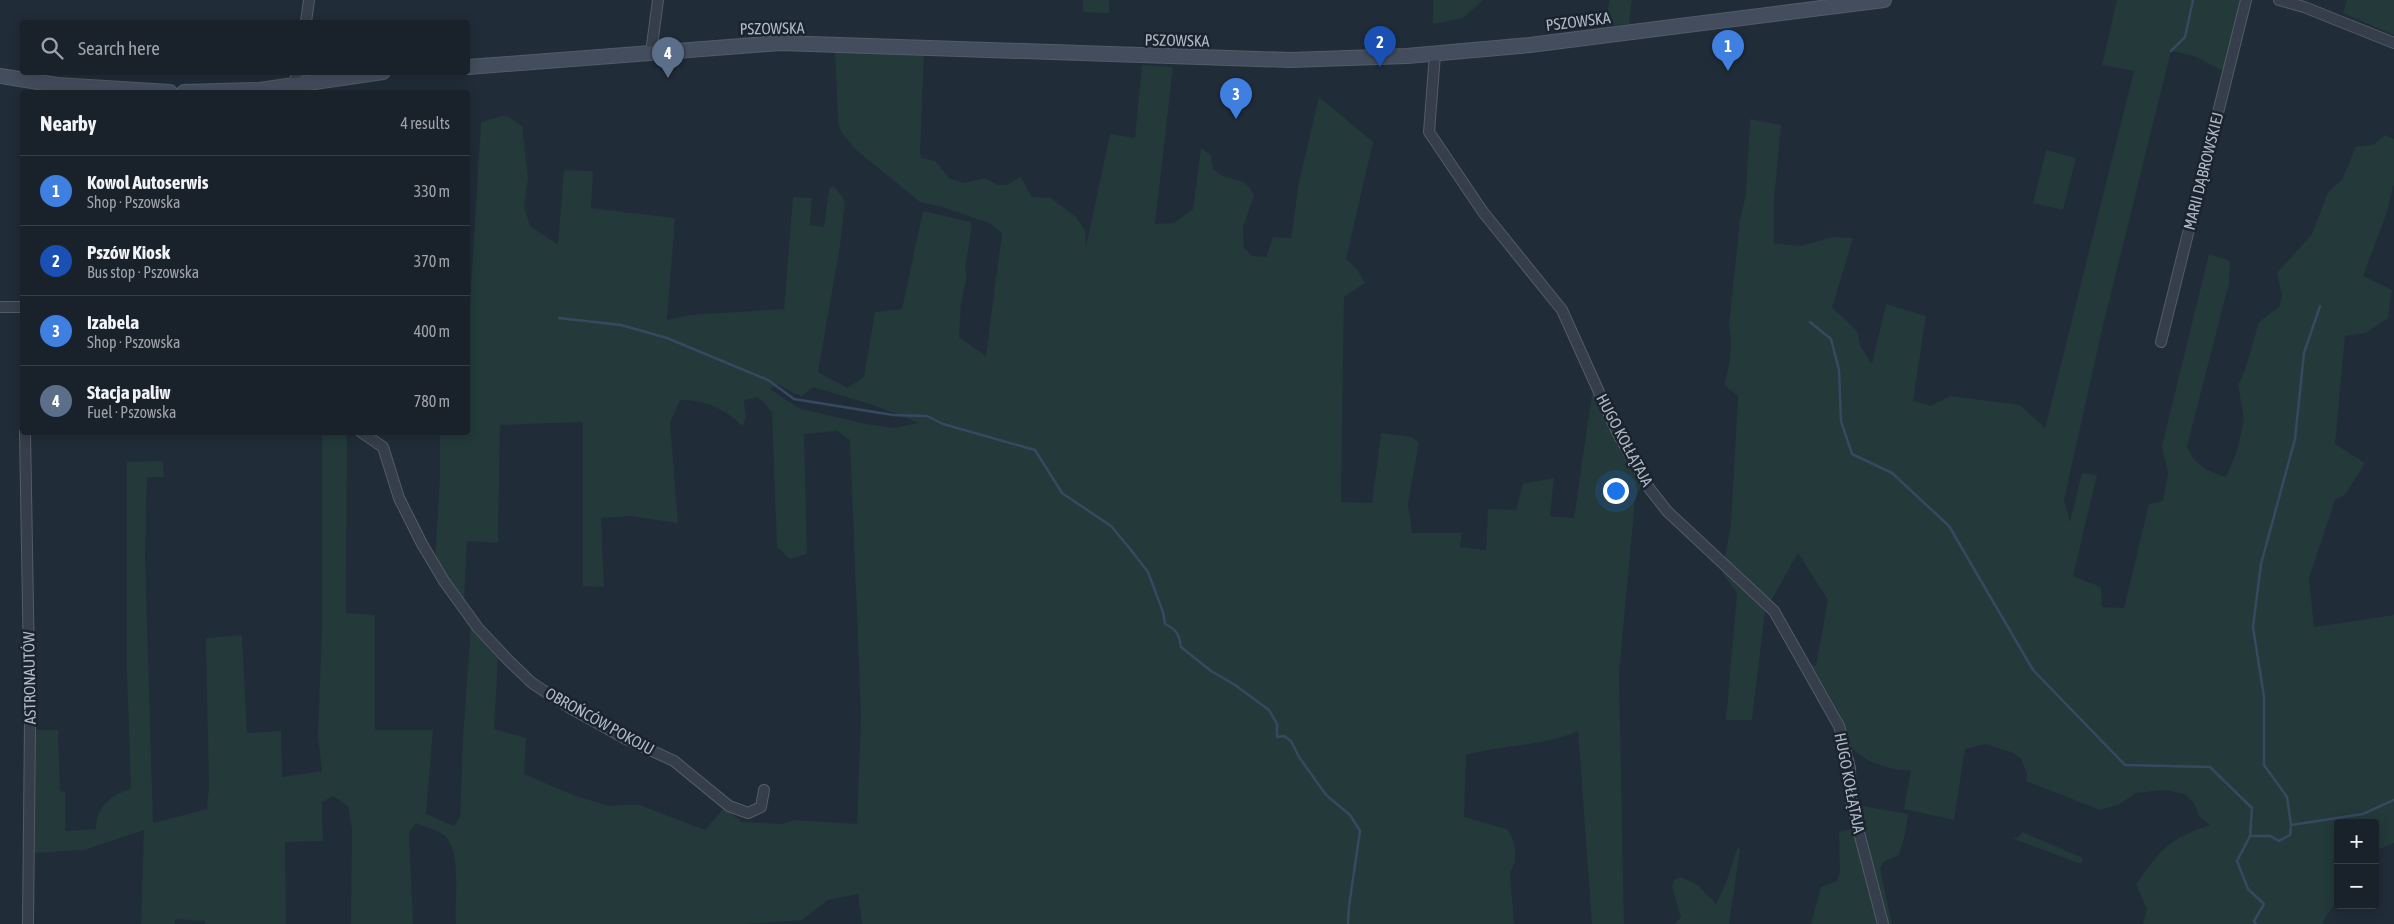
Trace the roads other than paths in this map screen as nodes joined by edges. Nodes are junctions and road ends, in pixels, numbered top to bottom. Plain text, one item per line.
1 (309, 0) edge
2 (658, 0) edge
3 (1884, 0) edge
4 (2246, 0) edge
5 (2279, 0) edge
6 (306, 20) edge
7 (2394, 43) edge
8 (651, 53) junction
9 (1435, 54) junction
10 (470, 67) edge
11 (340, 75) edge
12 (0, 76) edge
13 (296, 78) edge
14 (133, 90) edge
15 (260, 90) edge
16 (276, 90) edge
17 (0, 307) edge
18 (20, 307) edge
19 (2161, 342) dead end
20 (25, 435) edge
21 (365, 435) edge
22 (764, 790) dead end
23 (28, 924) edge
24 (1883, 924) edge

1 - 6 street
2 - 8 street
3 - 9 main road, PSZOWSKA
4 - 19 street, MARII DĄBROWSKIEJ
5 - 7 street
8 - 9 main road, PSZOWSKA
8 - 10 main road, PSZOWSKA
9 - 24 street, HUGO KOŁŁĄTAJA
11 - 13 main road
12 - 14 main road
13 - 16 main road
15 - 16 main road
17 - 18 street
20 - 23 street, ASTRONAUTÓW
21 - 22 street, OBROŃCÓW POKOJU

